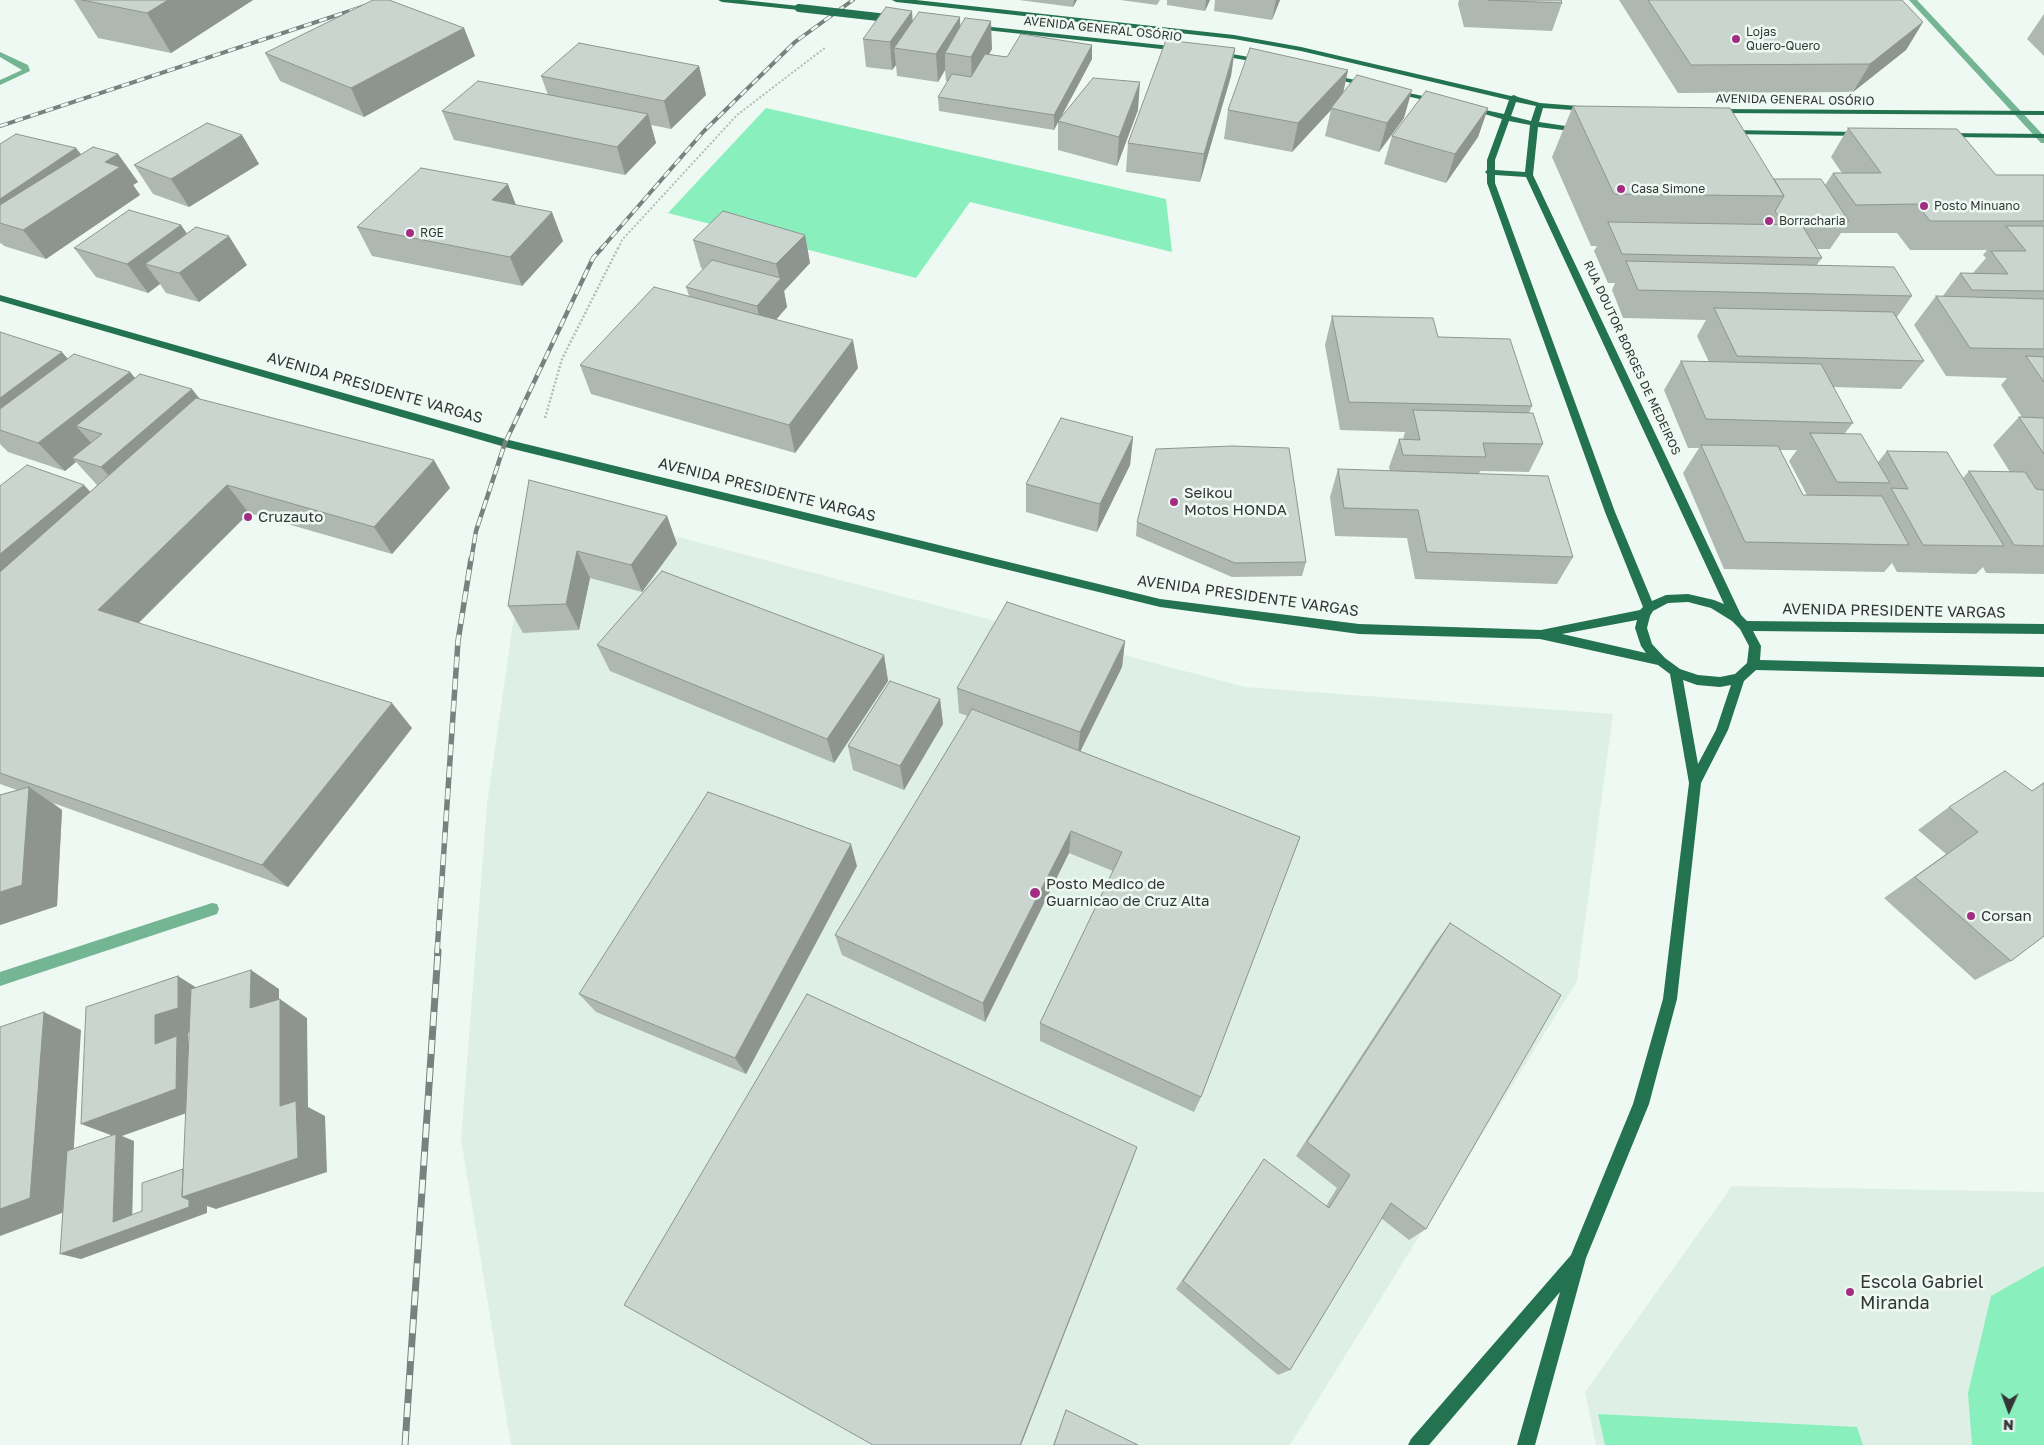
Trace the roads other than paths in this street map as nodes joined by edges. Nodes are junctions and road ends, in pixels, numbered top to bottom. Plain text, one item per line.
1 (722, 0) edge
2 (896, 0) edge
3 (1913, 0) edge
4 (905, 20) edge
5 (1094, 21) junction
6 (971, 27) edge
7 (1085, 39) junction
8 (1192, 50) edge
9 (1212, 52) edge
10 (0, 54) edge
11 (1268, 63) edge
12 (1324, 75) edge
13 (0, 83) edge
14 (1514, 97) junction
15 (1448, 104) edge
16 (1540, 105) junction
17 (1467, 108) edge
18 (1593, 110) edge
19 (1702, 111) edge
20 (2020, 113) junction
21 (2044, 113) edge
22 (1505, 117) junction
23 (1534, 124) junction
24 (1586, 130) edge
25 (1724, 132) edge
26 (1872, 134) edge
27 (1941, 135) edge
28 (2043, 138) edge
29 (1489, 172) junction
30 (1529, 175) junction
31 (0, 298) edge
32 (1646, 611) junction
33 (1740, 622) junction
34 (2044, 629) edge
35 (1540, 634) junction
36 (1661, 661) junction
37 (1753, 665) junction
38 (1676, 672) junction
39 (2044, 672) edge
40 (1739, 678) junction
41 (1695, 783) junction
42 (212, 909) dead end
43 (0, 979) edge
44 (1578, 1258) junction
45 (1417, 1445) edge
46 (1526, 1445) edge

1 - 4 main road, bridge
2 - 5 main road, AVENIDA GENERAL OSÓRIO
3 - 20 street
5 - 7 main road
5 - 14 main road, AVENIDA GENERAL OSÓRIO
6 - 7 main road, AVENIDA GENERAL OSÓRIO
7 - 8 main road, AVENIDA GENERAL OSÓRIO
9 - 11 main road
10 - 13 street
12 - 15 main road
14 - 16 main road, AVENIDA GENERAL OSÓRIO
14 - 22 main road
16 - 18 main road, AVENIDA GENERAL OSÓRIO
16 - 23 main road
17 - 22 main road
19 - 20 main road, AVENIDA GENERAL OSÓRIO
20 - 21 main road, AVENIDA GENERAL OSÓRIO
20 - 28 street
22 - 23 main road
22 - 29 main road
23 - 24 main road
23 - 30 main road
25 - 26 main road
27 - 28 main road
29 - 30 main road
29 - 32 main road
30 - 33 main road, RUA DOUTOR BORGES DE MEDEIROS
31 - 35 main road, AVENIDA PRESIDENTE VARGAS
32 - 33 main road
32 - 35 main road, AVENIDA PRESIDENTE VARGAS
32 - 36 main road
33 - 34 main road, AVENIDA PRESIDENTE VARGAS
33 - 37 main road
35 - 36 main road, AVENIDA PRESIDENTE VARGAS
36 - 38 main road
37 - 39 main road
37 - 40 main road
38 - 40 main road
38 - 41 main road
40 - 41 main road
41 - 44 main road
42 - 43 street
44 - 45 main road
44 - 46 main road

